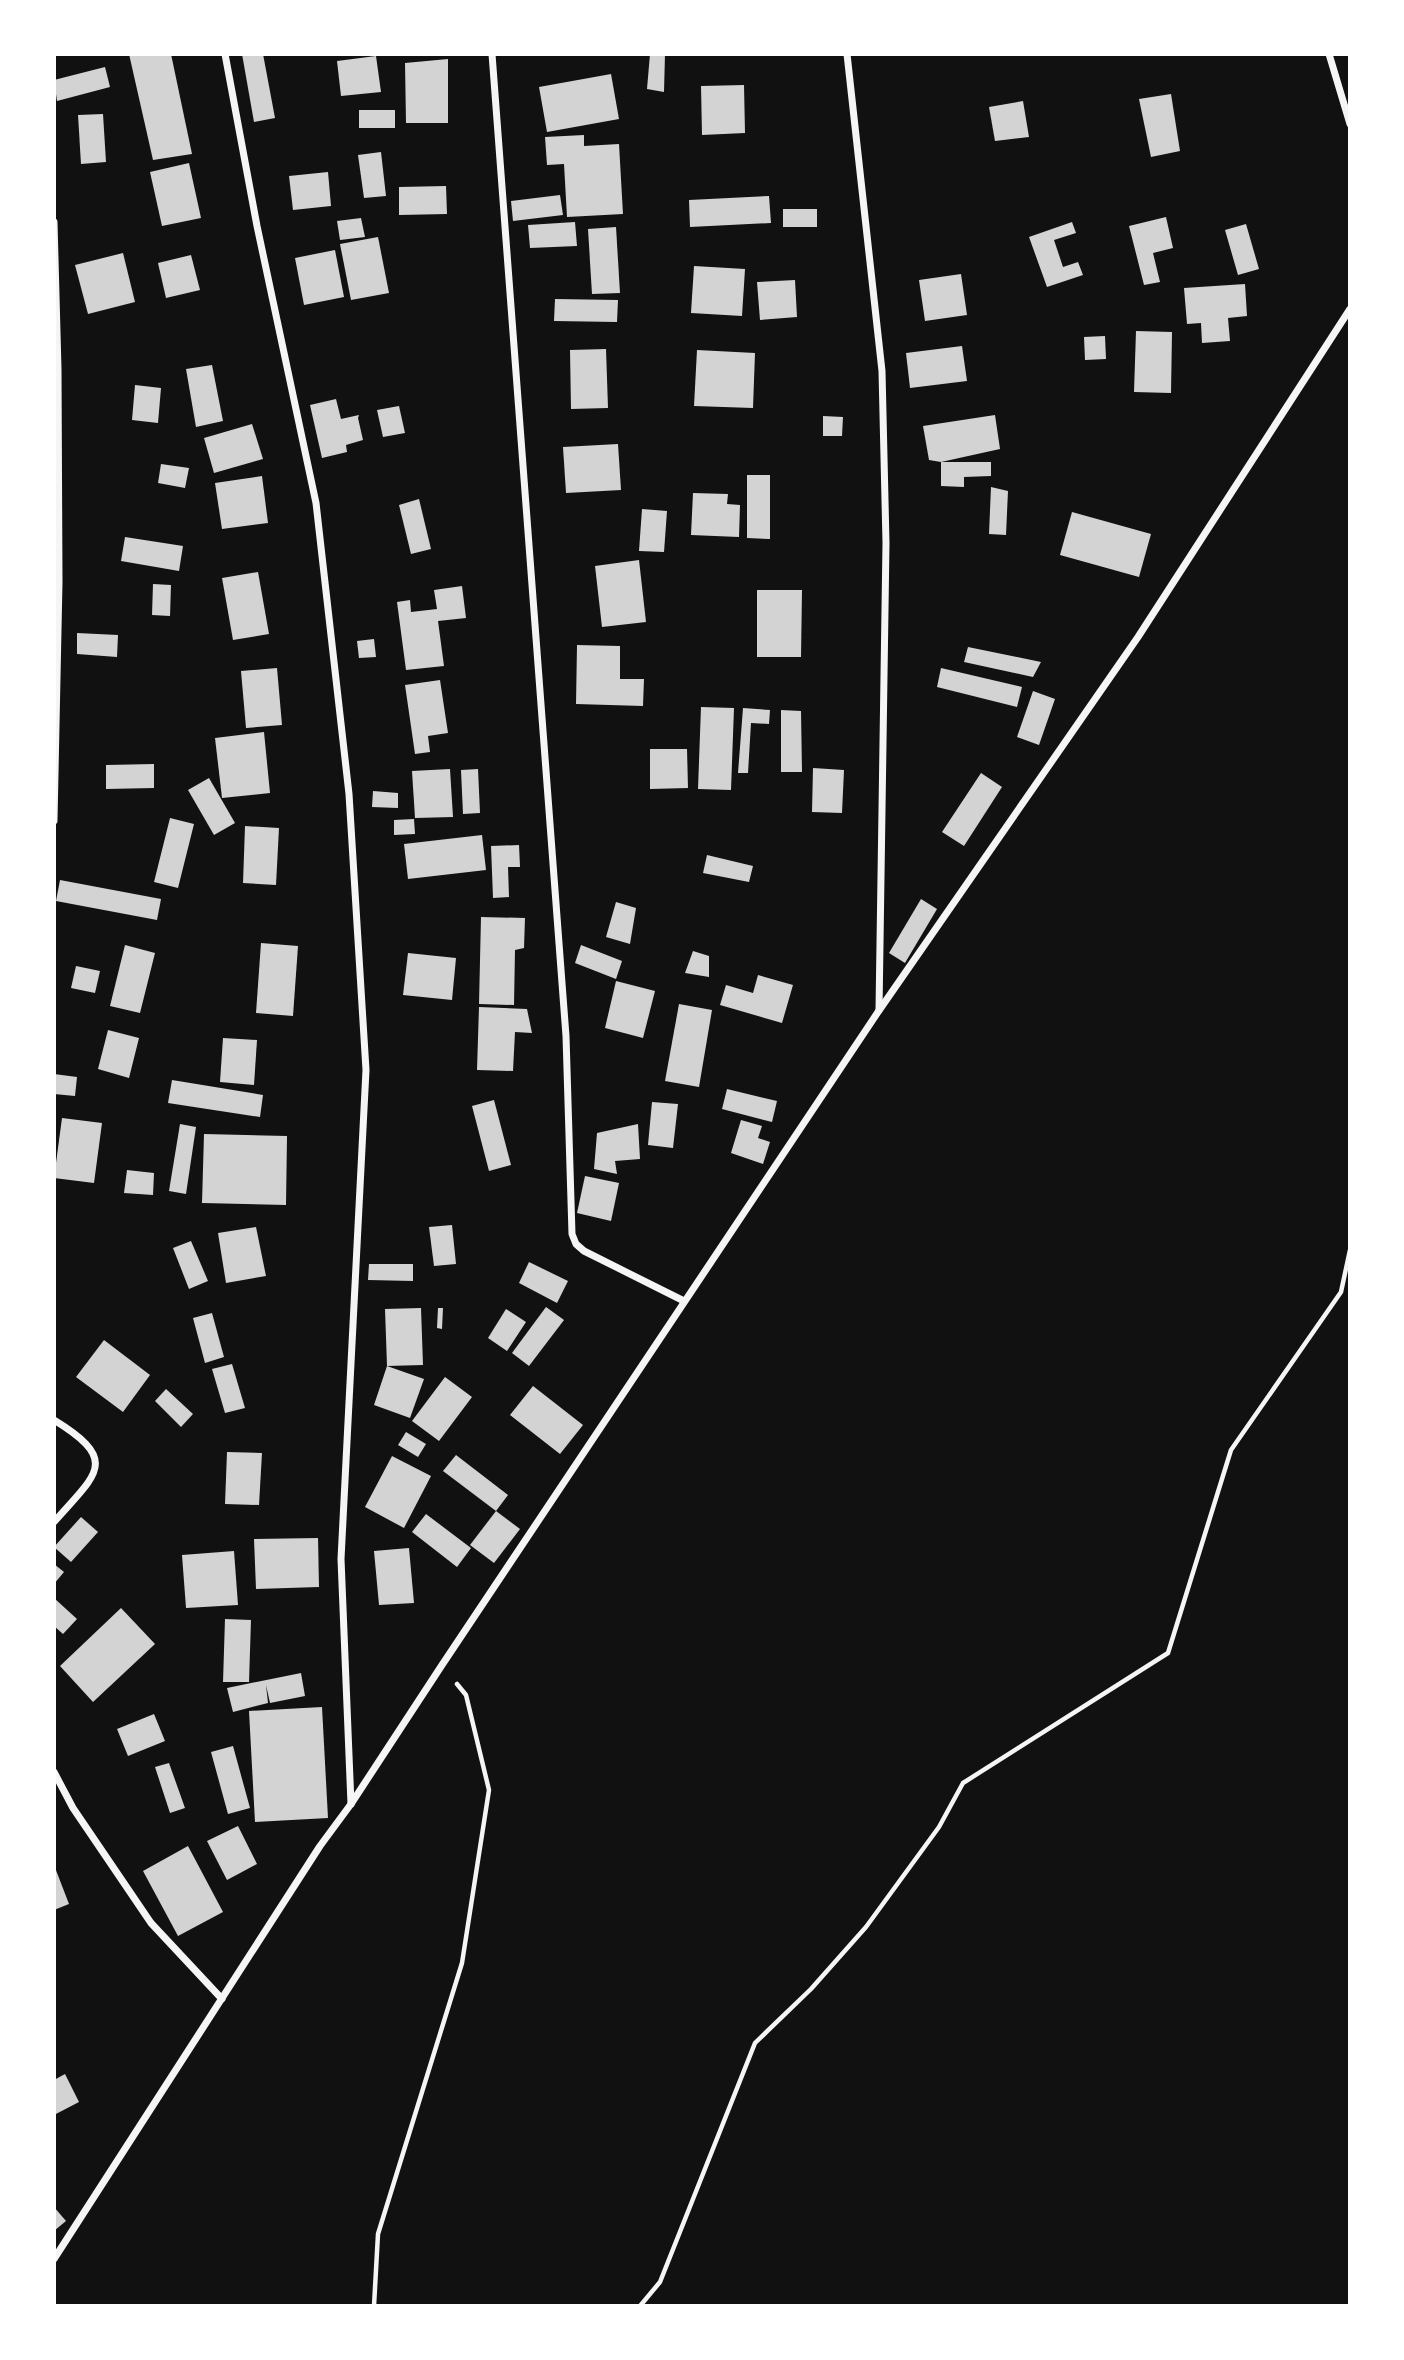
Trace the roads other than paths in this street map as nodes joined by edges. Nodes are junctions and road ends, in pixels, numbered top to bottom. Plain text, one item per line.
1 (225, 54) edge
2 (492, 54) edge
3 (847, 54) edge
4 (1329, 54) edge
5 (1350, 124) edge
6 (54, 222) edge
7 (1350, 309) edge
8 (54, 821) edge
9 (878, 1012) junction
10 (684, 1301) junction
11 (54, 1420) edge
12 (54, 1521) edge
13 (54, 1772) edge
14 (351, 1804) junction
15 (222, 1999) junction
16 (54, 2259) edge

1 - 14 street
2 - 10 street
3 - 9 street
4 - 5 street
6 - 8 street
7 - 9 street
9 - 10 street
10 - 14 street
11 - 12 street
13 - 15 street
14 - 15 street
15 - 16 street

